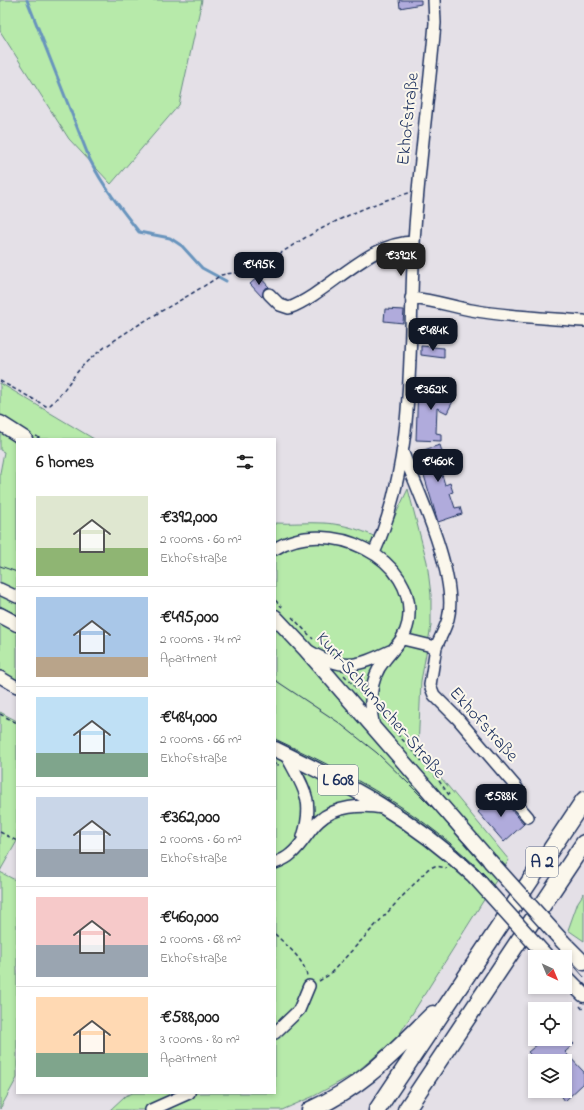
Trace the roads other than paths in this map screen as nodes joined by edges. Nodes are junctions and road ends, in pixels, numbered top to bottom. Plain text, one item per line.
1 (434, 0) edge
2 (414, 242) junction
3 (269, 294) dead end
4 (411, 298) junction
5 (584, 321) edge
6 (0, 423) edge
7 (23, 438) edge
8 (402, 453) junction
9 (276, 549) edge
10 (374, 553) junction
11 (0, 589) edge
12 (16, 597) edge
13 (0, 615) edge
14 (276, 618) edge
15 (16, 623) edge
16 (403, 639) junction
17 (436, 647) junction
18 (305, 649) junction
19 (394, 649) junction
20 (0, 677) edge
21 (16, 686) edge
22 (374, 728) junction
23 (280, 752) edge
24 (584, 800) edge
25 (388, 809) junction
26 (528, 817) dead end
27 (302, 842) junction
28 (584, 843) edge
29 (276, 863) edge
30 (541, 950) edge
31 (584, 963) edge
32 (572, 983) edge
33 (309, 986) road end
34 (456, 992) junction
35 (584, 995) edge
36 (276, 1032) edge
37 (187, 1094) edge
38 (151, 1110) edge
39 (310, 1110) edge
40 (377, 1110) edge
41 (406, 1110) edge

1 - 2 street, Ekhofstraße
2 - 3 street
2 - 4 street, Ekhofstraße
4 - 5 street
4 - 8 street, Ekhofstraße
6 - 7 main road
8 - 10 street, Ekhofstraße
8 - 17 street, Ekhofstraße
9 - 10 street
10 - 16 street
11 - 12 street
13 - 15 main road
14 - 18 main road, Kurt-Schumacher-Straße
16 - 17 street
16 - 19 street
17 - 26 street, Ekhofstraße
18 - 19 street
18 - 22 main road, Kurt-Schumacher-Straße
19 - 22 street
20 - 21 street
22 - 31 main road, Kurt-Schumacher-Straße, bridge
23 - 25 main road, L 608
23 - 27 street
24 - 34 highway, A 2
25 - 27 street
25 - 30 main road, L 608, bridge
27 - 29 street
28 - 41 highway, A 2
32 - 35 main road
33 - 36 street
34 - 39 highway
34 - 40 highway, A 2
37 - 38 street

